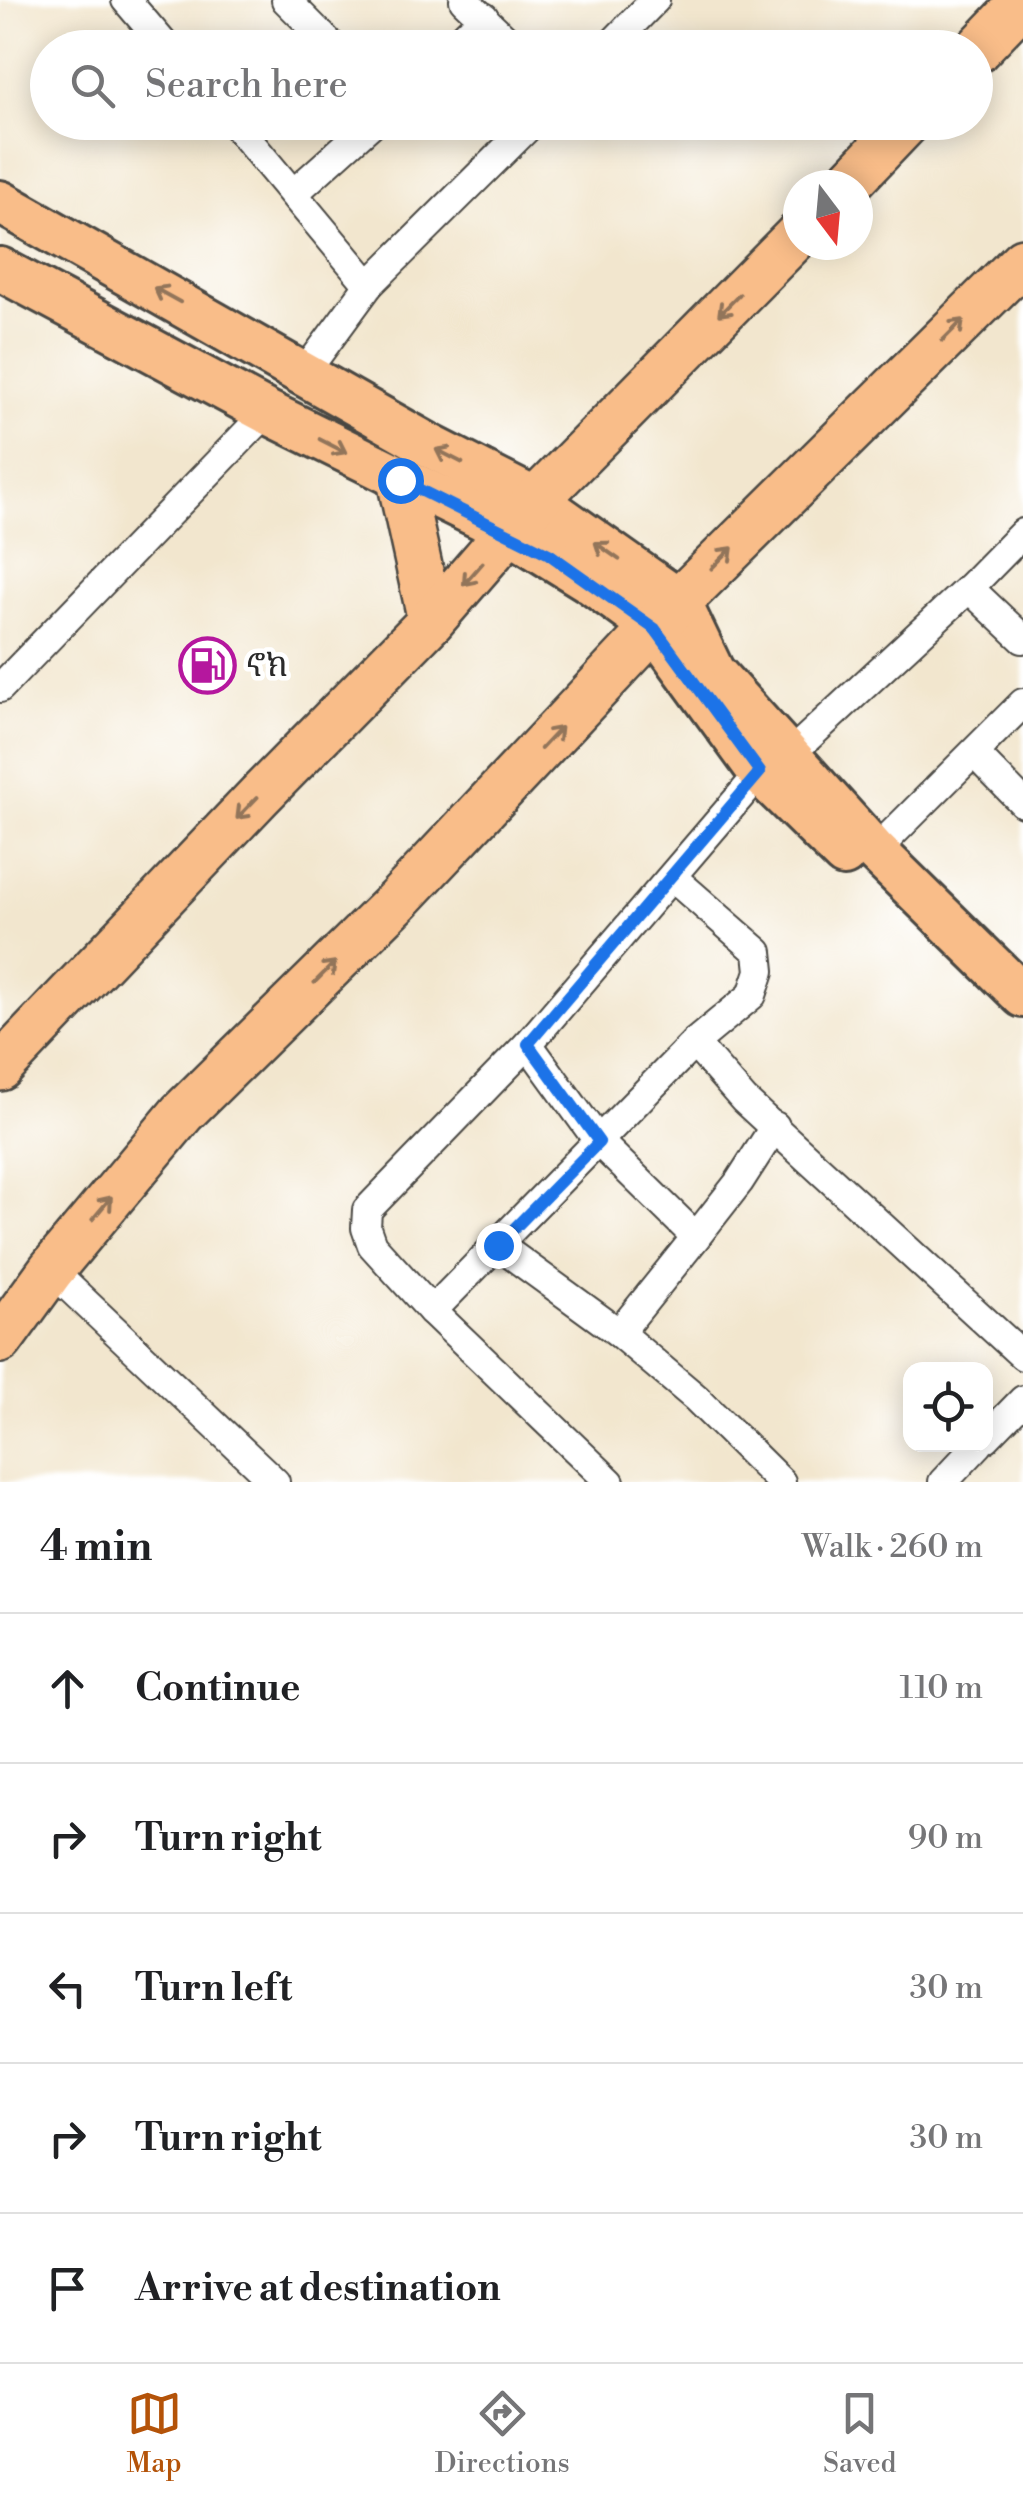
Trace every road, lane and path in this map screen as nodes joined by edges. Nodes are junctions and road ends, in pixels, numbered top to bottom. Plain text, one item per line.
1 (126, 0) edge
2 (286, 0) edge
3 (1023, 2) edge
4 (642, 4) edge
5 (474, 9) edge
6 (152, 30) edge
7 (316, 30) edge
8 (496, 30) edge
9 (622, 30) edge
10 (993, 33) edge
11 (248, 140) edge
12 (352, 140) edge
13 (515, 140) edge
14 (890, 140) edge
15 (861, 170) edge
16 (294, 193) junction
17 (0, 202) edge
18 (783, 250) edge
19 (1023, 261) edge
20 (0, 269) edge
21 (369, 285) junction
22 (305, 372) junction
23 (267, 412) junction
24 (400, 480) junction
25 (523, 516) junction
26 (1023, 533) edge
27 (969, 588) junction
28 (667, 615) junction
29 (431, 621) junction
30 (1023, 638) edge
31 (4, 677) edge
32 (1023, 703) edge
33 (975, 754) junction
34 (774, 764) junction
35 (1023, 803) edge
36 (875, 851) junction
37 (672, 876) junction
38 (1023, 996) edge
39 (1023, 1029) edge
40 (528, 1044) junction
41 (694, 1044) junction
42 (0, 1068) edge
43 (775, 1126) junction
44 (599, 1142) junction
45 (696, 1237) junction
46 (498, 1245) junction
47 (51, 1270) junction
48 (432, 1310) junction
49 (619, 1333) junction
50 (0, 1340) edge
51 (1023, 1356) edge
52 (1023, 1400) edge
53 (993, 1431) edge
54 (972, 1452) edge
55 (274, 1482) edge
56 (610, 1482) edge
57 (781, 1482) edge
58 (942, 1482) edge

1 - 6 street
2 - 7 street
3 - 10 highway
4 - 9 street
5 - 8 street
11 - 16 street
12 - 16 street
13 - 21 street
14 - 15 highway
16 - 21 street
22 -> 17 main road
18 -> 25 highway
28 -> 19 highway
20 - 23 main road
21 - 22 street
25 -> 22 main road
23 -> 24 main road
23 - 31 street
24 - 25 main road
24 - 29 highway
25 - 28 main road
25 -> 29 highway
26 - 27 street
27 - 30 street
27 - 34 street
28 - 34 main road
47 -> 28 highway
29 -> 42 highway
32 - 33 street
33 - 35 street
33 - 36 street
34 - 36 main road
34 - 37 street
34 - 39 main road
36 - 38 main road
37 - 40 street
37 - 41 street
40 - 44 street
40 - 48 street
41 - 43 street
41 - 44 street
43 - 45 street
43 - 51 street
44 - 45 street
44 - 46 street
45 - 49 street
46 - 48 street
46 - 49 street
47 - 50 highway
47 - 55 street
48 - 56 street
49 - 57 street
52 - 53 street
54 - 58 street

